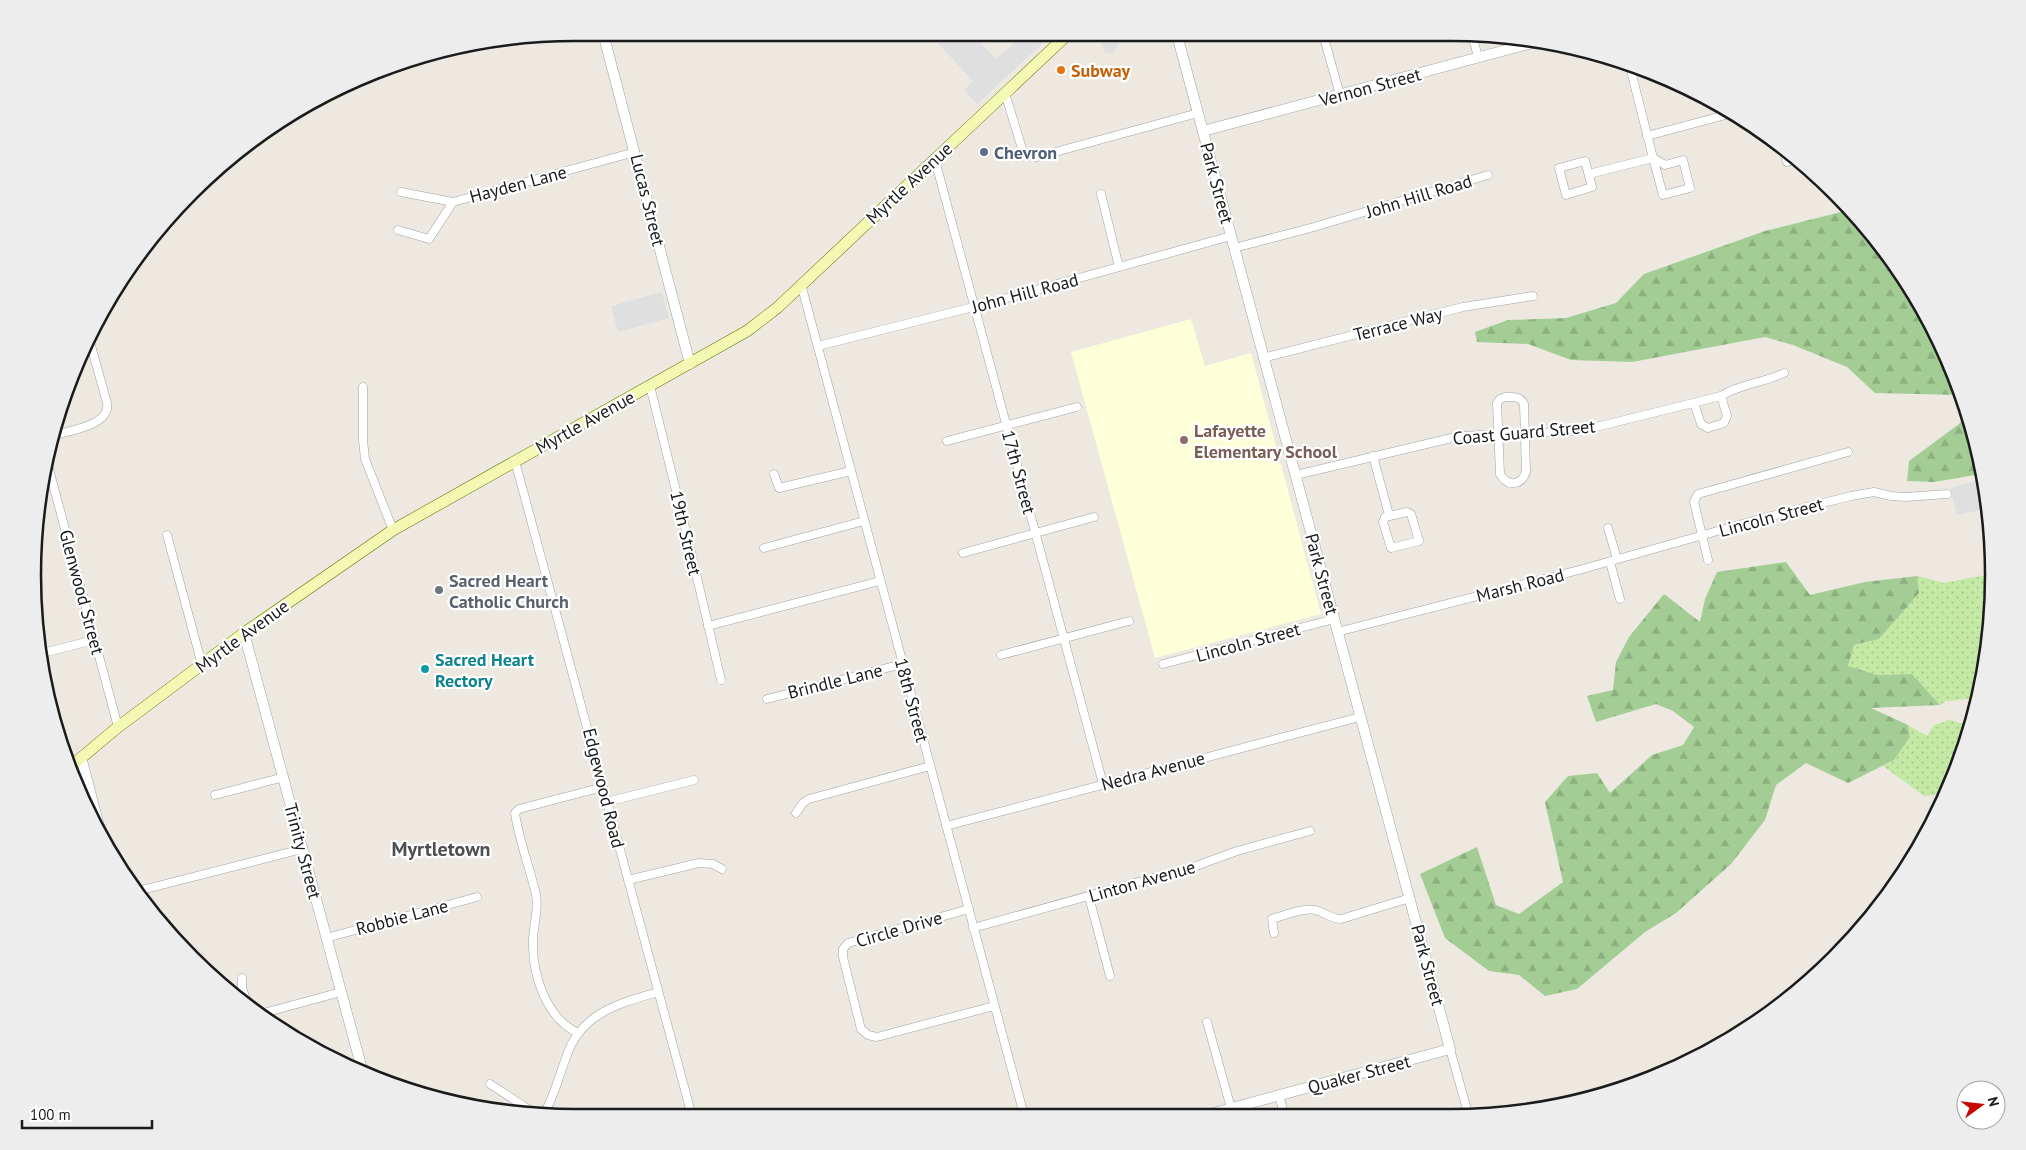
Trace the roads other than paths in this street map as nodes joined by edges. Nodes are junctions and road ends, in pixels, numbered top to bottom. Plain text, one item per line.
1 (605, 41) edge
2 (1061, 41) edge
3 (1179, 41) edge
4 (1325, 41) edge
5 (1474, 42) edge
6 (1521, 46) edge
7 (1478, 57) junction
8 (1632, 73) edge
9 (1005, 93) junction
10 (1340, 95) junction
11 (1198, 113) junction
12 (1723, 116) edge
13 (1203, 131) junction
14 (1647, 136) junction
15 (635, 152) junction
16 (1653, 158) junction
17 (935, 160) junction
18 (1589, 174) junction
19 (1488, 176) dead end
20 (400, 192) dead end
21 (1101, 194) dead end
22 (453, 202) junction
23 (398, 230) dead end
24 (1231, 236) junction
25 (1234, 248) junction
26 (1119, 267) junction
27 (801, 284) junction
28 (1533, 296) dead end
29 (975, 307) junction
30 (818, 346) junction
31 (92, 349) edge
32 (1263, 358) junction
33 (690, 364) junction
34 (1784, 373) dead end
35 (363, 386) dead end
36 (650, 386) junction
37 (1721, 396) junction
38 (1694, 403) junction
39 (1077, 407) dead end
40 (1007, 425) junction
41 (60, 433) edge
42 (1526, 433) junction
43 (1498, 434) junction
44 (947, 441) dead end
45 (1848, 452) dead end
46 (1373, 456) junction
47 (515, 461) junction
48 (851, 471) junction
49 (774, 474) dead end
50 (1296, 476) junction
51 (51, 477) edge
52 (1948, 494) dead end
53 (1389, 515) junction
54 (1094, 517) dead end
55 (864, 521) junction
56 (1608, 528) dead end
57 (393, 530) junction
58 (1036, 533) junction
59 (167, 534) dead end
60 (1701, 535) junction
61 (764, 548) dead end
62 (963, 553) dead end
63 (1708, 560) dead end
64 (1613, 561) junction
65 (880, 580) junction
66 (1620, 599) dead end
67 (1334, 619) junction
68 (1129, 621) dead end
69 (708, 626) junction
70 (1337, 632) junction
71 (244, 633) junction
72 (1064, 637) junction
73 (94, 640) junction
74 (47, 652) edge
75 (1001, 655) dead end
76 (902, 664) junction
77 (1163, 664) dead end
78 (202, 665) junction
79 (721, 680) dead end
80 (767, 699) dead end
81 (1360, 717) junction
82 (118, 726) junction
83 (81, 757) junction
84 (76, 762) edge
85 (930, 766) junction
86 (284, 777) junction
87 (694, 780) dead end
88 (1104, 784) junction
89 (603, 787) junction
90 (215, 795) dead end
91 (606, 802) junction
92 (94, 806) edge
93 (796, 813) dead end
94 (946, 826) junction
95 (1310, 831) dead end
96 (302, 849) junction
97 (722, 869) dead end
98 (628, 880) junction
99 (145, 890) edge
100 (478, 897) dead end
101 (1089, 897) junction
102 (1410, 898) junction
103 (969, 909) junction
104 (973, 928) junction
105 (1274, 933) dead end
106 (326, 938) junction
107 (1110, 976) dead end
108 (242, 978) dead end
109 (341, 992) junction
110 (658, 992) junction
111 (244, 993) edge
112 (994, 1006) junction
113 (268, 1012) edge
114 (1207, 1022) dead end
115 (578, 1033) junction
116 (1450, 1049) junction
117 (360, 1063) edge
118 (490, 1084) dead end
119 (1279, 1095) junction
120 (524, 1106) edge
121 (547, 1108) edge
122 (1231, 1108) junction
123 (690, 1109) edge
124 (1022, 1109) edge
125 (1228, 1109) edge
126 (1283, 1109) edge
127 (1467, 1109) edge

1 - 15 street, Lucas Street
2 - 9 main road, Myrtle Avenue
3 - 11 street, Park Street
4 - 10 street
5 - 7 street
6 - 7 street, Vernon Street
7 - 10 street, Vernon Street
8 - 14 street
9 - 11 street
9 - 17 main road, Myrtle Avenue
10 - 13 street, Vernon Street
11 - 13 street, Park Street
12 - 14 street
13 - 24 street, Park Street
14 - 16 street
15 - 22 street, Hayden Lane
15 - 33 street, Lucas Street
16 - 16 street
16 - 18 street
17 - 27 main road, Myrtle Avenue
17 - 29 street, 17th Street
18 - 18 street
19 - 25 street, John Hill Road
20 - 22 street, Hayden Lane
21 - 26 street
22 - 23 street
24 - 25 street, Park Street
24 - 26 street, John Hill Road
25 - 32 street, Park Street
26 - 29 street, John Hill Road
27 - 30 street, 18th Street
27 - 33 main road, Myrtle Avenue
28 - 32 street, Terrace Way
29 - 30 street, John Hill Road
29 - 40 street, 17th Street
30 - 48 street, 18th Street
31 - 41 street
32 - 50 street, Park Street
33 - 36 main road, Myrtle Avenue
34 - 37 street, Coast Guard Street
35 - 57 street
36 - 47 main road, Myrtle Avenue
36 - 69 street, 19th Street
37 - 38 street, Coast Guard Street
37 - 38 street
38 - 42 street, Coast Guard Street
39 - 40 street
40 - 44 street
40 - 58 street, 17th Street
42 - 43 street, Coast Guard Street
42 - 43 street
42 - 43 street
43 - 46 street, Coast Guard Street
45 - 60 street, Lincoln Street
46 - 50 street, Coast Guard Street
46 - 53 street
47 - 57 main road, Myrtle Avenue
47 - 89 street, Edgewood Road
48 - 49 street
48 - 55 street, 18th Street
50 - 67 street, Park Street
51 - 73 street, Glenwood Street
52 - 60 street, Lincoln Street
53 - 53 street
54 - 58 street
55 - 61 street
55 - 65 street, 18th Street
56 - 64 street
57 - 71 main road, Myrtle Avenue
58 - 62 street
58 - 72 street, 17th Street
59 - 78 street
60 - 63 street
60 - 64 street, Marsh Road
64 - 66 street
64 - 70 street, Marsh Road
65 - 69 street
65 - 76 street, 18th Street
67 - 70 street, Park Street
67 - 77 street, Lincoln Street
68 - 72 street
69 - 79 street, 19th Street
70 - 81 street, Park Street
71 - 78 main road, Myrtle Avenue
71 - 86 street, Trinity Street
72 - 75 street
72 - 88 street, 17th Street
73 - 74 street
73 - 82 street, Glenwood Street
76 - 80 street, Brindle Lane
76 - 85 street, 18th Street
78 - 82 main road, Myrtle Avenue
81 - 88 street, Nedra Avenue
81 - 102 street, Park Street
82 - 83 main road, Myrtle Avenue
83 - 84 main road, Myrtle Avenue
83 - 92 street
85 - 93 street
85 - 94 street, 18th Street
86 - 90 street
86 - 96 street, Trinity Street
87 - 91 street
88 - 94 street, Nedra Avenue
89 - 91 street, Edgewood Road
89 - 115 street
91 - 98 street, Edgewood Road
94 - 103 street, 18th Street
95 - 101 street, Linton Avenue
96 - 99 street
96 - 106 street, Trinity Street
97 - 98 street
98 - 110 street, Edgewood Road
100 - 106 street, Robbie Lane
101 - 104 street, Linton Avenue
101 - 107 street
102 - 105 street
102 - 116 street, Park Street
103 - 104 street, 18th Street
103 - 112 street, Circle Drive
104 - 112 street, 18th Street
106 - 109 street, Trinity Street
108 - 111 street
109 - 113 street
109 - 117 street, Trinity Street
110 - 115 street
110 - 123 street, Edgewood Road
112 - 124 street, 18th Street
114 - 122 street
115 - 121 street
116 - 119 street, Quaker Street
116 - 127 street, Park Street
118 - 120 street
119 - 122 street, Quaker Street
119 - 126 street
122 - 125 street, Quaker Street

